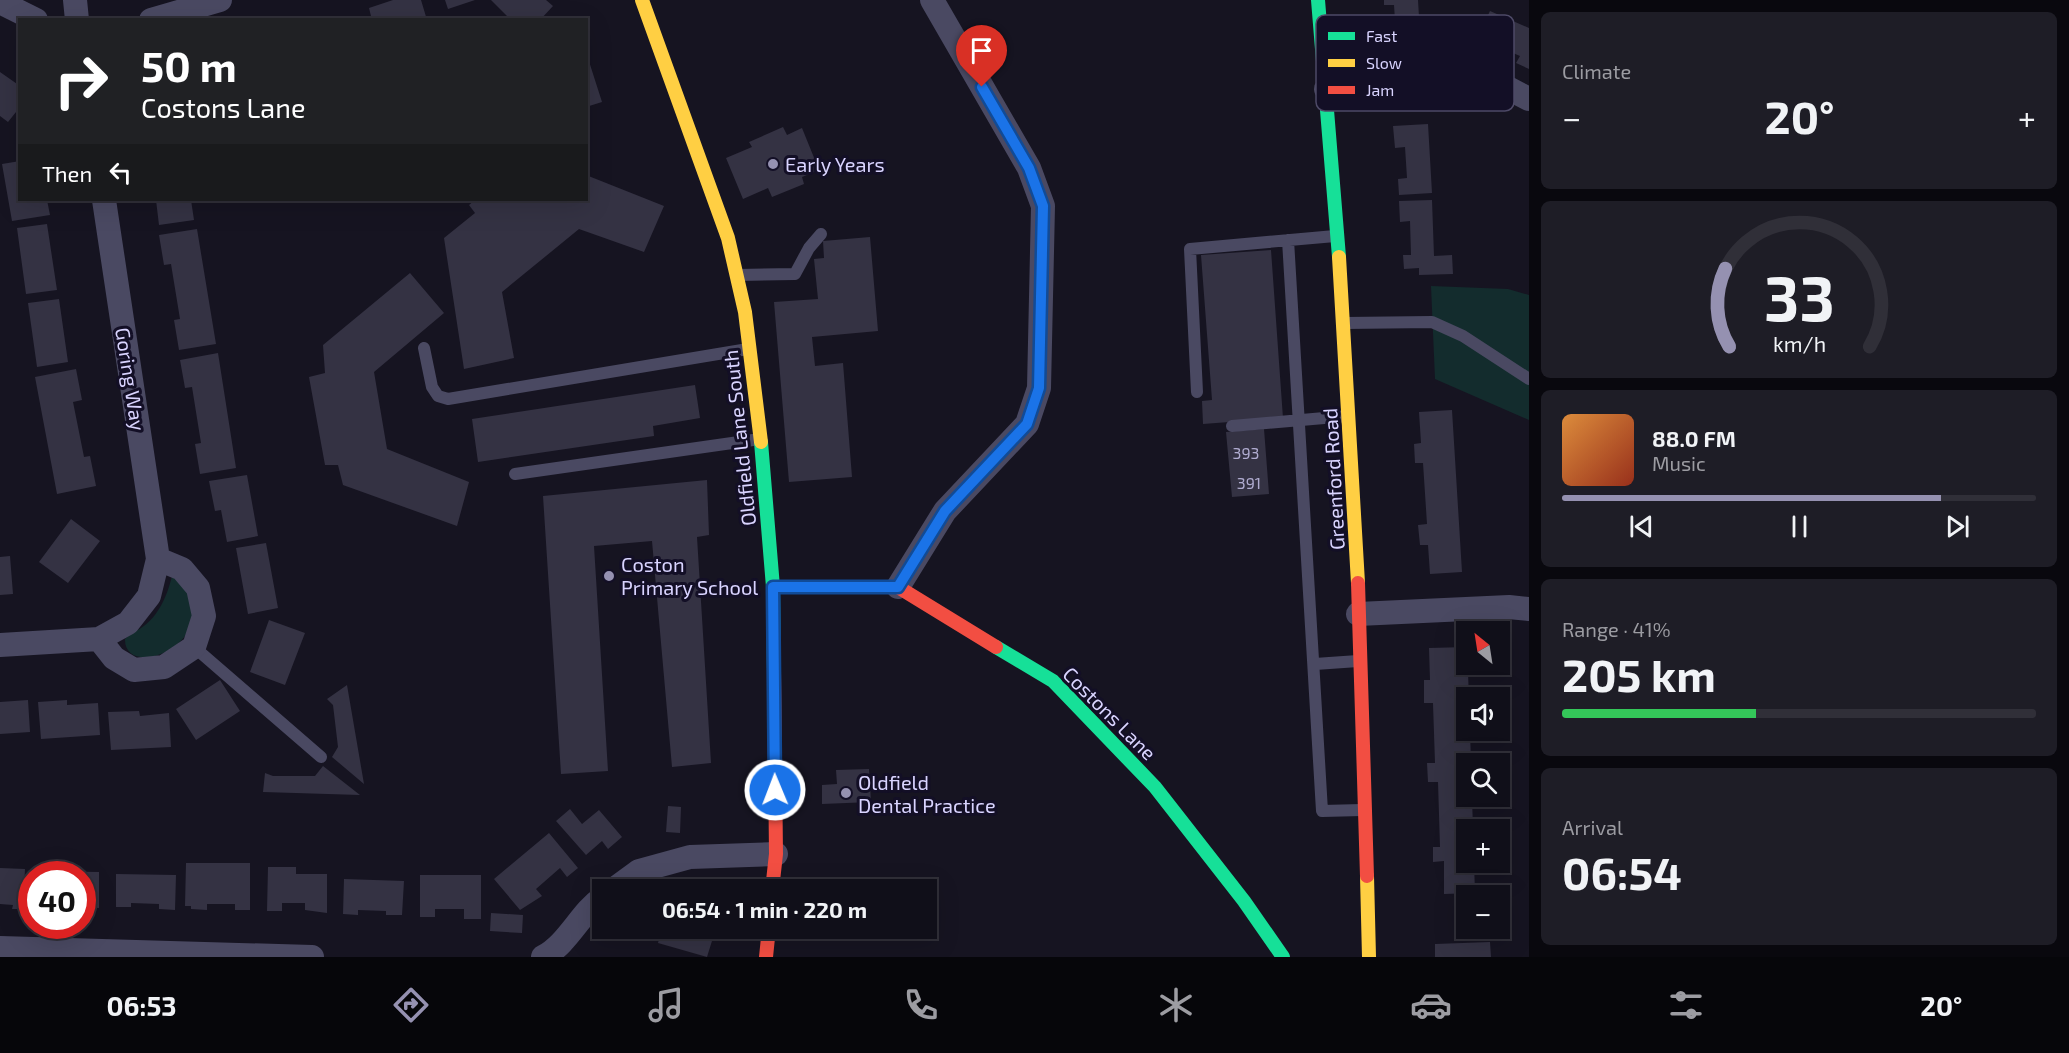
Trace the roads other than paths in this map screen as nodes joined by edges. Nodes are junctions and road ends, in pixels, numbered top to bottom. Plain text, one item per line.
1 (14, 0) edge
2 (75, 0) edge
3 (220, 0) edge
4 (642, 0) edge
5 (932, 0) edge
6 (1318, 0) edge
7 (0, 2) edge
8 (1319, 15) edge
9 (32, 18) edge
10 (77, 18) edge
11 (158, 18) edge
12 (1514, 91) edge
13 (1529, 99) edge
14 (1327, 111) edge
15 (104, 201) edge
16 (821, 234) dead end
17 (1336, 236) junction
18 (1288, 240) junction
19 (736, 275) junction
20 (1344, 323) junction
21 (424, 348) dead end
22 (750, 349) junction
23 (1529, 379) edge
24 (1197, 392) dead end
25 (1350, 416) junction
26 (1300, 420) junction
27 (1232, 426) dead end
28 (761, 439) junction
29 (515, 474) dead end
30 (158, 559) junction
31 (773, 587) junction
32 (898, 587) junction
33 (1529, 609) edge
34 (1358, 614) junction
35 (99, 639) junction
36 (0, 645) edge
37 (194, 647) junction
38 (1359, 661) junction
39 (1315, 664) junction
40 (321, 757) dead end
41 (1364, 810) junction
42 (776, 854) junction
43 (628, 879) edge
44 (773, 879) edge
45 (592, 904) edge
46 (768, 939) edge
47 (0, 948) edge
48 (312, 957) edge
49 (543, 957) edge
50 (766, 957) edge
51 (1283, 957) edge
52 (1369, 957) edge

1 - 7 street
2 - 10 street
3 - 11 street
4 - 19 street, Oldfield Lane South
5 - 32 street
6 - 8 street, Greenford Road
7 - 9 street
12 - 13 street
14 - 17 street, Greenford Road
15 - 30 street, Goring Way
16 - 19 lane
17 - 18 lane
17 - 20 street, Greenford Road
18 - 24 lane
18 - 26 lane
19 - 22 street, Oldfield Lane South
20 - 23 lane
20 - 25 street, Greenford Road
21 - 22 lane
22 - 28 street, Oldfield Lane South
25 - 26 lane
25 - 34 street, Greenford Road
26 - 27 lane
26 - 39 lane
28 - 29 lane
28 - 31 street, Oldfield Lane South
30 - 35 street, Goring Way
30 - 37 street
31 - 32 street
31 - 42 street, Oldfield Lane South
32 - 51 street, Costons Lane
33 - 34 street
34 - 38 street, Greenford Road
35 - 36 street, Goring Way
35 - 37 street
37 - 40 lane
38 - 39 lane
38 - 41 street, Greenford Road
39 - 41 lane
41 - 52 street, Greenford Road
42 - 43 street
42 - 44 street, Oldfield Lane South
45 - 49 street
46 - 50 street
47 - 48 street

